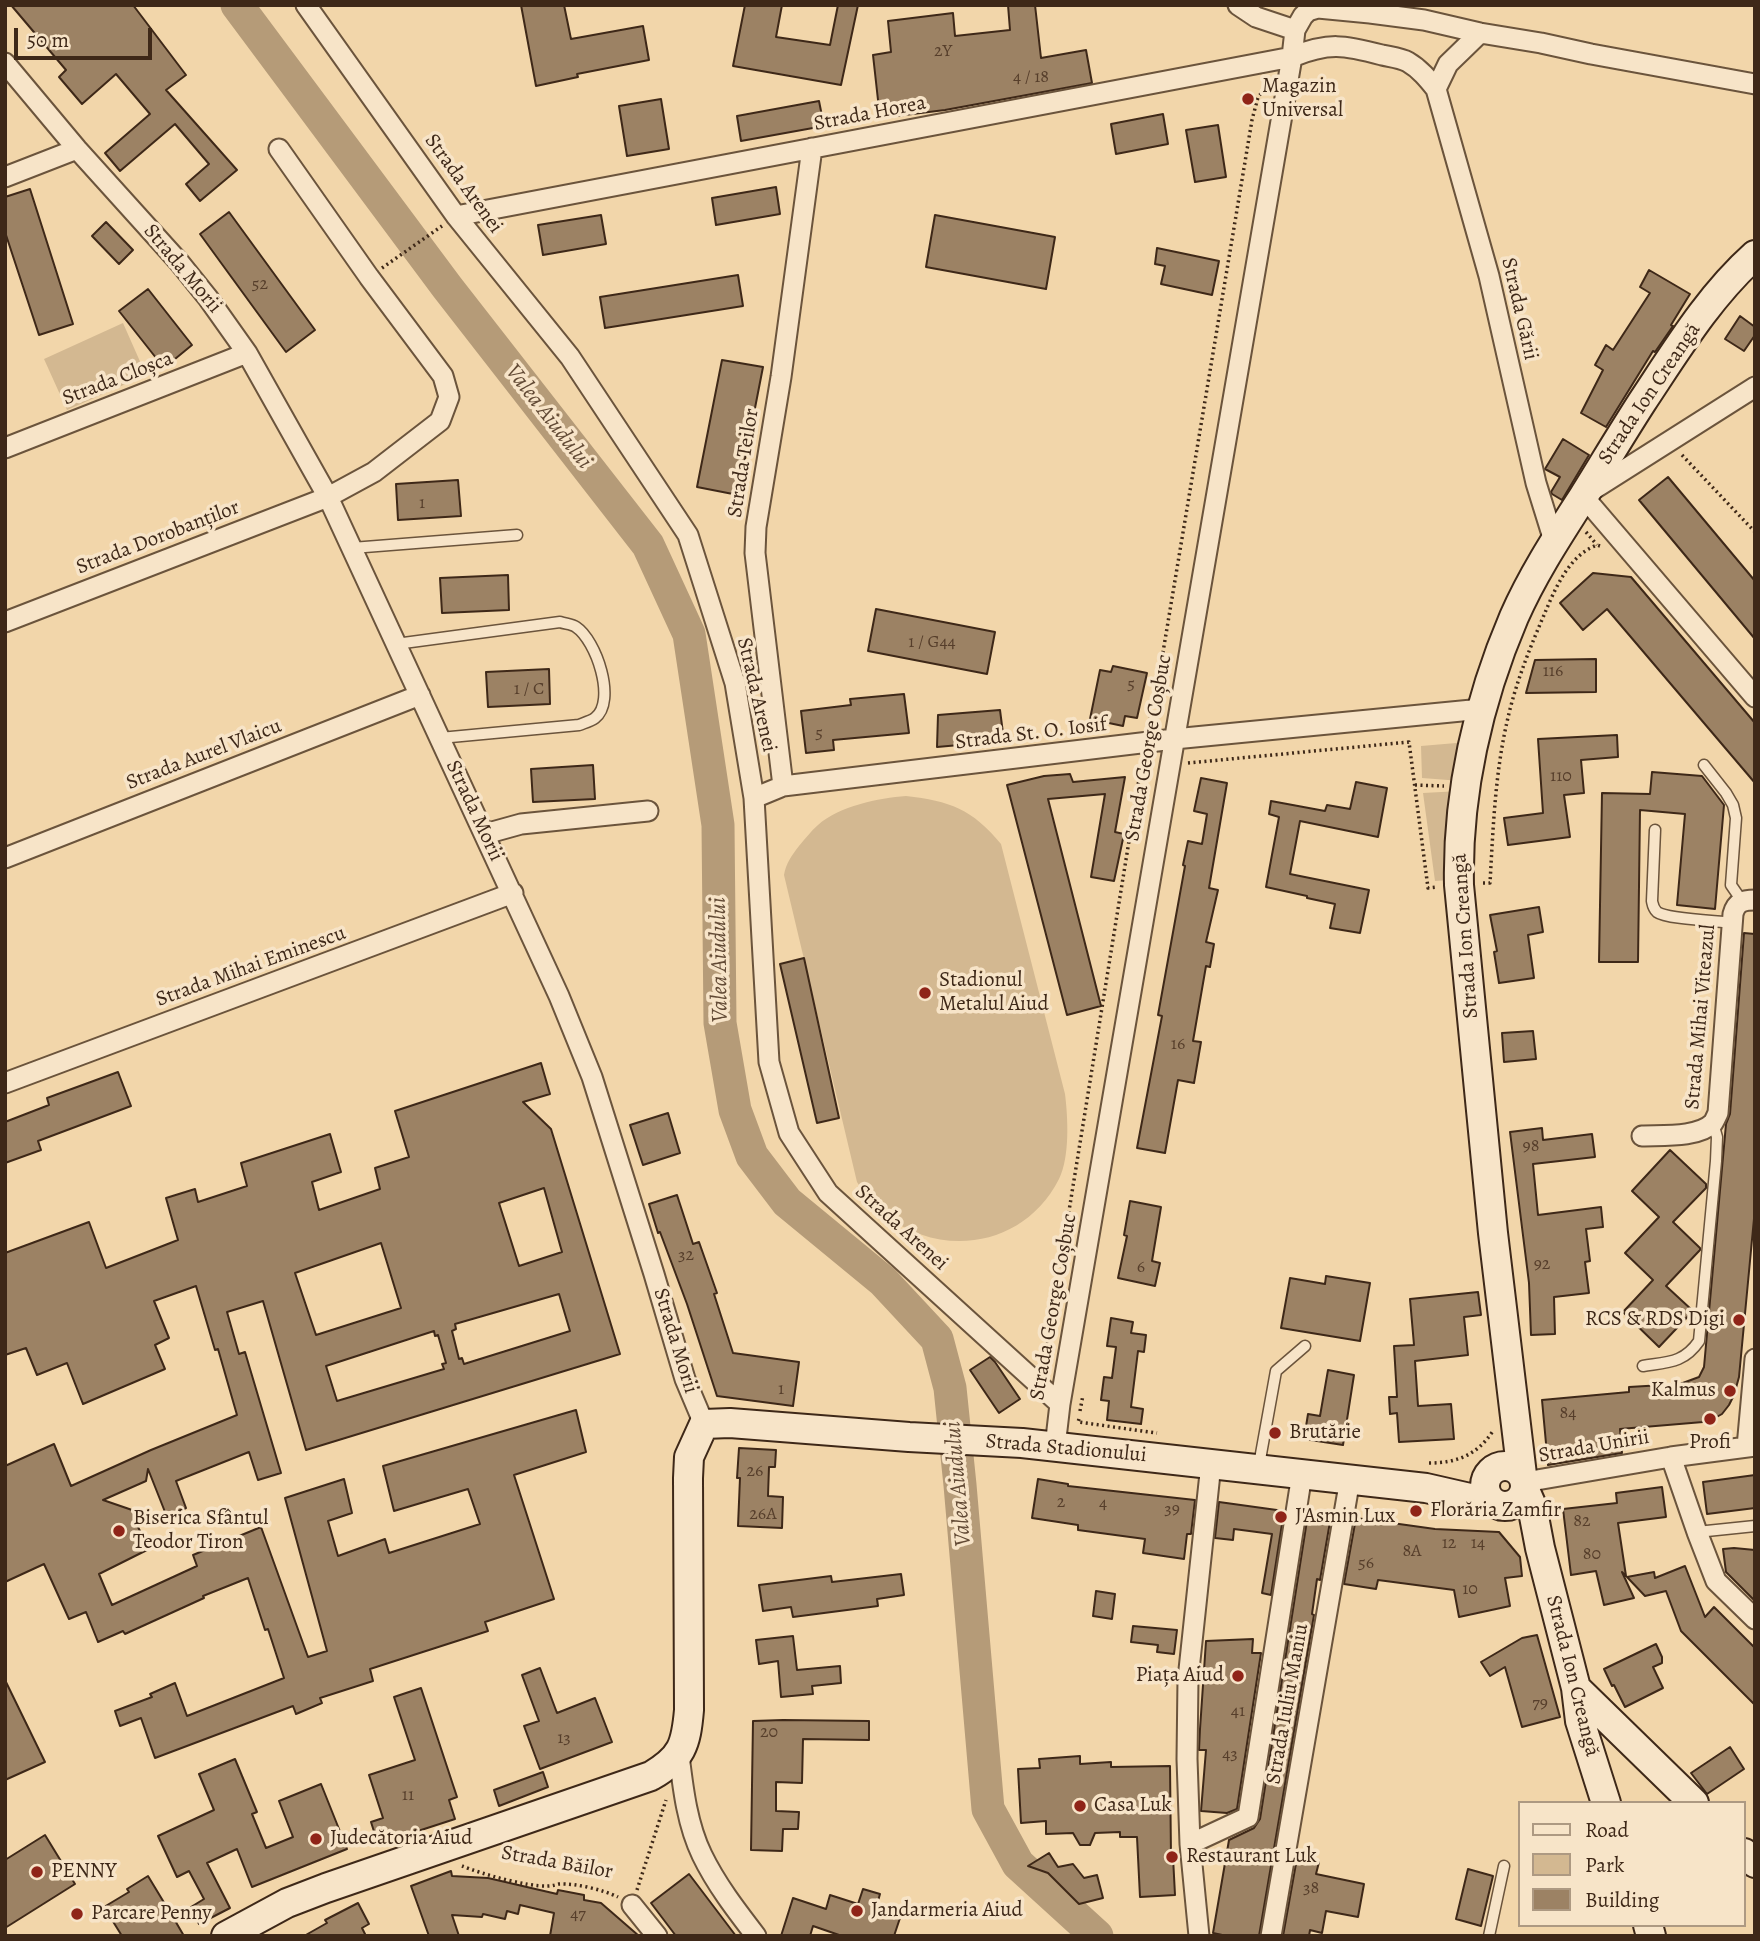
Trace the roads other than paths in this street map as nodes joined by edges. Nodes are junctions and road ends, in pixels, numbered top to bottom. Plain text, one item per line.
1 (306, 5) edge
2 (1238, 5) edge
3 (1295, 30) junction
4 (1480, 33) junction
5 (1292, 57) junction
6 (5, 63) edge
7 (1755, 84) edge
8 (1436, 89) junction
9 (812, 148) junction
10 (77, 149) junction
11 (279, 149) dead end
12 (5, 177) edge
13 (456, 216) junction
14 (1755, 255) edge
15 (247, 353) junction
16 (1755, 387) edge
17 (5, 448) edge
18 (1583, 496) junction
19 (328, 497) junction
20 (517, 534) dead end
21 (1554, 541) junction
22 (352, 548) junction
23 (5, 622) edge
24 (396, 643) junction
25 (420, 695) junction
26 (1755, 698) edge
27 (1482, 709) junction
28 (440, 738) junction
29 (1174, 739) junction
30 (1704, 765) dead end
31 (783, 786) junction
32 (754, 798) junction
33 (648, 811) dead end
34 (1655, 830) dead end
35 (485, 834) junction
36 (5, 858) edge
37 (513, 893) junction
38 (1748, 900) edge
39 (1732, 923) junction
40 (5, 1083) edge
41 (1713, 1123) junction
42 (1642, 1136) dead end
43 (1305, 1346) dead end
44 (1755, 1359) edge
45 (1643, 1366) dead end
46 (1060, 1404) junction
47 (704, 1424) junction
48 (1055, 1447) junction
49 (1751, 1447) edge
50 (1671, 1457) junction
51 (1211, 1464) junction
52 (1258, 1469) junction
53 (1302, 1474) junction
54 (1350, 1479) junction
55 (1509, 1485) junction
56 (1755, 1525) edge
57 (1697, 1532) junction
58 (1755, 1619) edge
59 (1576, 1688) junction
60 (679, 1755) junction
61 (1605, 1801) edge
62 (1692, 1801) edge
63 (1190, 1844) junction
64 (1504, 1866) dead end
65 (632, 1905) road end
66 (226, 1936) edge
67 (657, 1936) edge
68 (756, 1936) edge
69 (1199, 1936) edge
70 (1271, 1936) edge
71 (1489, 1936) edge

1 - 13 street, Strada Arenei
2 - 3 street
3 - 4 street
3 - 5 street
4 - 7 street
4 - 8 street
5 - 8 street, Strada Gării
5 - 9 street, Strada Horea
5 - 29 street, Strada George Coșbuc
6 - 10 street, Strada Morii
8 - 21 street, Strada Gării
9 - 13 street, Strada Horea
9 - 31 street, Strada Teilor
10 - 12 street
10 - 15 street, Strada Morii
11 - 19 street
13 - 32 street, Strada Arenei
14 - 18 main road, Strada Ion Creangă
15 - 17 street, Strada Cloșca
15 - 19 street, Strada Morii
16 - 18 street
18 - 21 main road, Strada Ion Creangă
18 - 26 street
19 - 22 street, Strada Morii
19 - 23 street, Strada Dorobanților
20 - 22 lane
21 - 27 main road, Strada Ion Creangă
22 - 24 street, Strada Morii
24 - 25 street, Strada Morii
24 - 28 lane
25 - 28 street, Strada Morii
25 - 36 street, Strada Aurel Vlaicu
27 - 29 street, Strada St. O. Iosif
27 - 55 main road, Strada Ion Creangă
28 - 35 street, Strada Morii
29 - 31 street, Strada St. O. Iosif
29 - 46 street, Strada George Coșbuc
30 - 38 lane
31 - 32 street, Strada St. O. Iosif
32 - 46 street, Strada Arenei
33 - 35 street
34 - 39 lane
35 - 37 street, Strada Morii
37 - 40 street, Strada Mihai Eminescu
37 - 47 street, Strada Morii
38 - 39 street, Strada Mihai Viteazul
39 - 41 street, Strada Mihai Viteazul
41 - 42 street, Strada Mihai Viteazul
41 - 45 lane
43 - 52 lane
44 - 49 street
46 - 48 street, Strada George Coșbuc
47 - 48 main road, Strada Stadionului
47 - 60 main road
48 - 51 main road, Strada Stadionului
49 - 50 street, Strada Unirii
50 - 55 street, Strada Unirii
50 - 57 street, Strada Unirii
51 - 52 main road, Strada Stadionului
51 - 63 street
52 - 53 main road, Strada Stadionului
53 - 54 main road, Strada Stadionului
53 - 63 street, Strada Iuliu Maniu
54 - 55 main road, Strada Stadionului
54 - 70 street, Strada Iuliu Maniu
55 - 59 main road, Strada Ion Creangă
56 - 57 lane
57 - 58 street, Strada Unirii
59 - 61 main road, Strada Ion Creangă
59 - 62 main road
60 - 66 main road
60 - 68 street
63 - 69 street
64 - 71 lane
65 - 67 street, Strada Băilor

